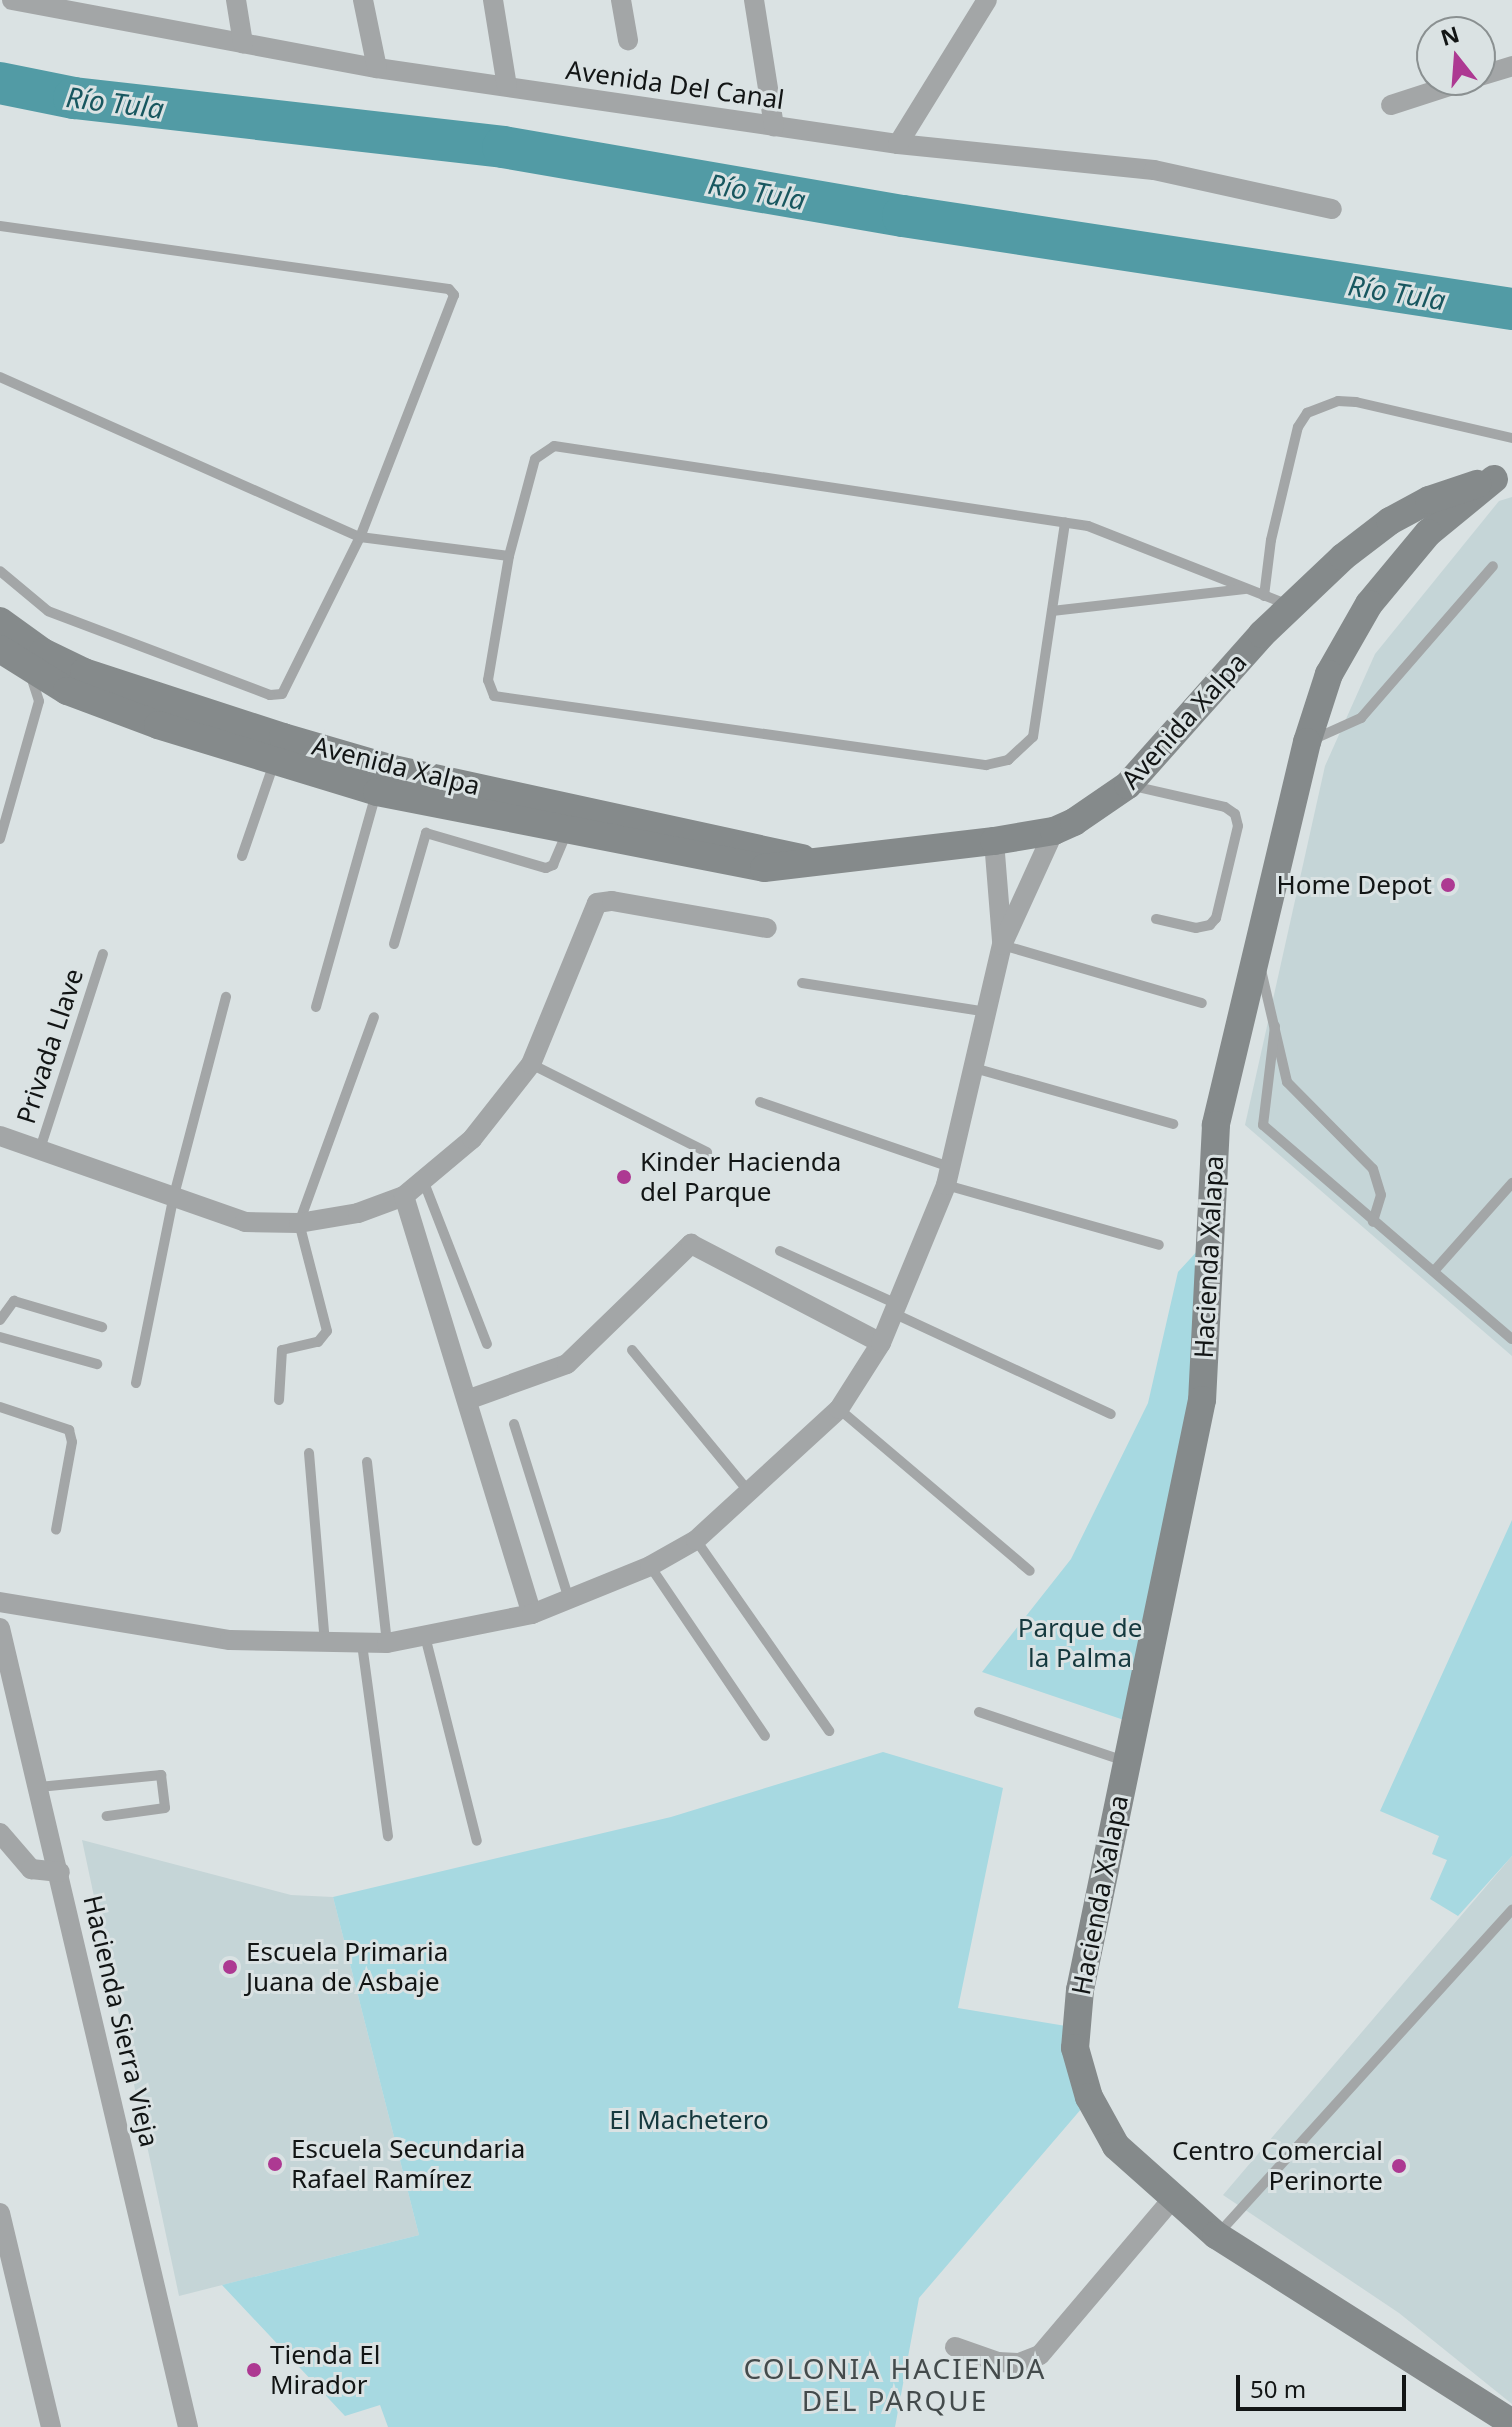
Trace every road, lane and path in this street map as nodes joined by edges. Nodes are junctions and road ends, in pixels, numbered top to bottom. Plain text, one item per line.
1 (12, 0) edge
2 (236, 0) edge
3 (363, 0) edge
4 (493, 0) edge
5 (621, 0) edge
6 (754, 0) edge
7 (987, 0) edge
8 (628, 40) dead end
9 (243, 43) junction
10 (377, 68) junction
11 (507, 86) junction
12 (1419, 96) edge
13 (1391, 105) dead end
14 (774, 126) junction
15 (898, 144) junction
16 (1332, 209) dead end
17 (0, 226) edge
18 (0, 377) edge
19 (1512, 438) edge
20 (1503, 478) edge
21 (1065, 522) junction
22 (360, 537) junction
23 (509, 556) junction
24 (1493, 566) dead end
25 (0, 571) edge
26 (1247, 589) junction
27 (1277, 601) junction
28 (1052, 611) junction
29 (0, 621) edge
30 (0, 649) edge
31 (36, 660) junction
32 (1307, 742) junction
33 (278, 750) junction
34 (380, 779) junction
35 (1128, 785) junction
36 (570, 820) junction
37 (1054, 831) junction
38 (0, 839) edge
39 (994, 841) junction
40 (242, 856) dead end
41 (1156, 919) dead end
42 (767, 928) dead end
43 (394, 944) dead end
44 (1002, 945) junction
45 (1255, 948) junction
46 (103, 954) dead end
47 (802, 983) dead end
48 (226, 997) dead end
49 (1202, 1003) dead end
50 (316, 1007) dead end
51 (987, 1012) junction
52 (374, 1017) dead end
53 (1275, 1026) junction
54 (531, 1064) junction
55 (974, 1068) junction
56 (760, 1102) dead end
57 (1173, 1124) dead end
58 (0, 1136) edge
59 (39, 1152) junction
60 (707, 1152) dead end
61 (948, 1176) junction
62 (423, 1180) junction
63 (1512, 1183) edge
64 (404, 1196) junction
65 (173, 1199) junction
66 (1373, 1222) junction
67 (299, 1223) junction
68 (1159, 1245) dead end
69 (780, 1251) dead end
70 (1434, 1271) junction
71 (895, 1308) junction
72 (0, 1320) edge
73 (102, 1327) dead end
74 (0, 1337) edge
75 (1512, 1339) edge
76 (881, 1343) junction
77 (487, 1344) dead end
78 (632, 1350) dead end
79 (97, 1364) dead end
80 (136, 1383) dead end
81 (279, 1400) dead end
82 (467, 1400) junction
83 (0, 1407) edge
84 (839, 1409) junction
85 (1111, 1414) dead end
86 (514, 1424) dead end
87 (309, 1453) dead end
88 (367, 1462) dead end
89 (751, 1493) junction
90 (56, 1530) dead end
91 (696, 1540) junction
92 (650, 1566) junction
93 (1030, 1571) dead end
94 (569, 1599) junction
95 (0, 1602) edge
96 (532, 1614) junction
97 (0, 1628) edge
98 (426, 1640) junction
99 (325, 1643) junction
100 (387, 1643) junction
101 (362, 1644) junction
102 (979, 1712) dead end
103 (829, 1731) dead end
104 (765, 1736) dead end
105 (1127, 1761) junction
106 (39, 1787) junction
107 (107, 1816) dead end
108 (0, 1833) edge
109 (388, 1836) dead end
110 (477, 1841) dead end
111 (60, 1872) junction
112 (1512, 1910) edge
113 (1174, 2197) junction
114 (0, 2213) edge
115 (1216, 2235) junction
116 (8, 2275) edge
117 (955, 2347) dead end
118 (1512, 2423) edge
119 (51, 2427) edge
120 (188, 2427) edge

1 - 9 street, Avenida Del Canal
2 - 9 street
3 - 10 street
4 - 11 street
5 - 8 street
6 - 14 street
7 - 15 street
9 - 10 street, Avenida Del Canal
10 - 11 street, Avenida Del Canal
11 - 14 street, Avenida Del Canal
12 - 13 street
14 - 15 street, Avenida Del Canal
15 - 16 street, Avenida Del Canal
17 - 22 lane
18 - 22 lane
19 - 27 lane
20 - 27 street, Avenida Xalpa
20 - 32 street, Hacienda Xalapa
21 - 23 lane
21 - 26 lane
21 - 28 lane
22 - 23 lane
22 - 25 lane
23 - 28 lane
24 - 32 lane
26 - 27 lane
26 - 28 lane
27 - 35 street, Avenida Xalpa
29 - 31 street, Avenida Xalpa
30 - 31 street, Avenida Xalpa
31 - 33 street, Avenida Xalpa
31 - 38 lane
32 - 45 street, Hacienda Xalapa
33 - 34 street, Avenida Xalpa
33 - 40 lane
34 - 36 street, Avenida Xalpa
34 - 50 lane
35 - 37 street, Avenida Xalpa
35 - 41 lane
36 - 39 street, Avenida Xalpa
36 - 43 lane
37 - 39 street, Avenida Xalpa
37 - 44 street
39 - 44 street
42 - 54 street
44 - 49 lane
44 - 51 street
45 - 53 lane
45 - 105 street, Hacienda Xalapa
46 - 59 lane, Privada Llave
47 - 51 lane
48 - 65 lane
51 - 55 street
52 - 67 lane
53 - 66 lane
53 - 66 lane
54 - 60 lane
54 - 62 street
55 - 57 lane
55 - 61 street
56 - 61 lane
58 - 59 street
59 - 65 street
61 - 68 lane
61 - 71 street
62 - 64 street
62 - 77 lane
63 - 70 lane
64 - 67 street
64 - 82 street
65 - 67 street
65 - 80 lane
66 - 70 lane
67 - 81 lane
69 - 71 lane
70 - 75 lane
71 - 76 street
71 - 85 lane
72 - 73 lane
74 - 79 lane
76 - 82 street
76 - 84 street
78 - 89 lane
82 - 96 street
83 - 90 lane
84 - 89 street
84 - 93 lane
86 - 94 lane
87 - 99 lane
88 - 100 lane
89 - 91 street
91 - 92 street
91 - 103 lane
92 - 94 street
92 - 104 lane
94 - 96 street
95 - 99 street
96 - 98 street
97 - 106 street, Hacienda Sierra Vieja
98 - 100 street
98 - 110 lane
99 - 101 street
100 - 101 street
101 - 109 lane
102 - 105 lane
105 - 113 street, Hacienda Xalapa
106 - 107 lane
106 - 111 street, Hacienda Sierra Vieja
108 - 111 street
111 - 120 street, Hacienda Sierra Vieja
112 - 115 lane
113 - 115 street, Hacienda Xalapa
113 - 117 street
114 - 116 street
115 - 118 street, Hacienda Xalapa
116 - 119 street

